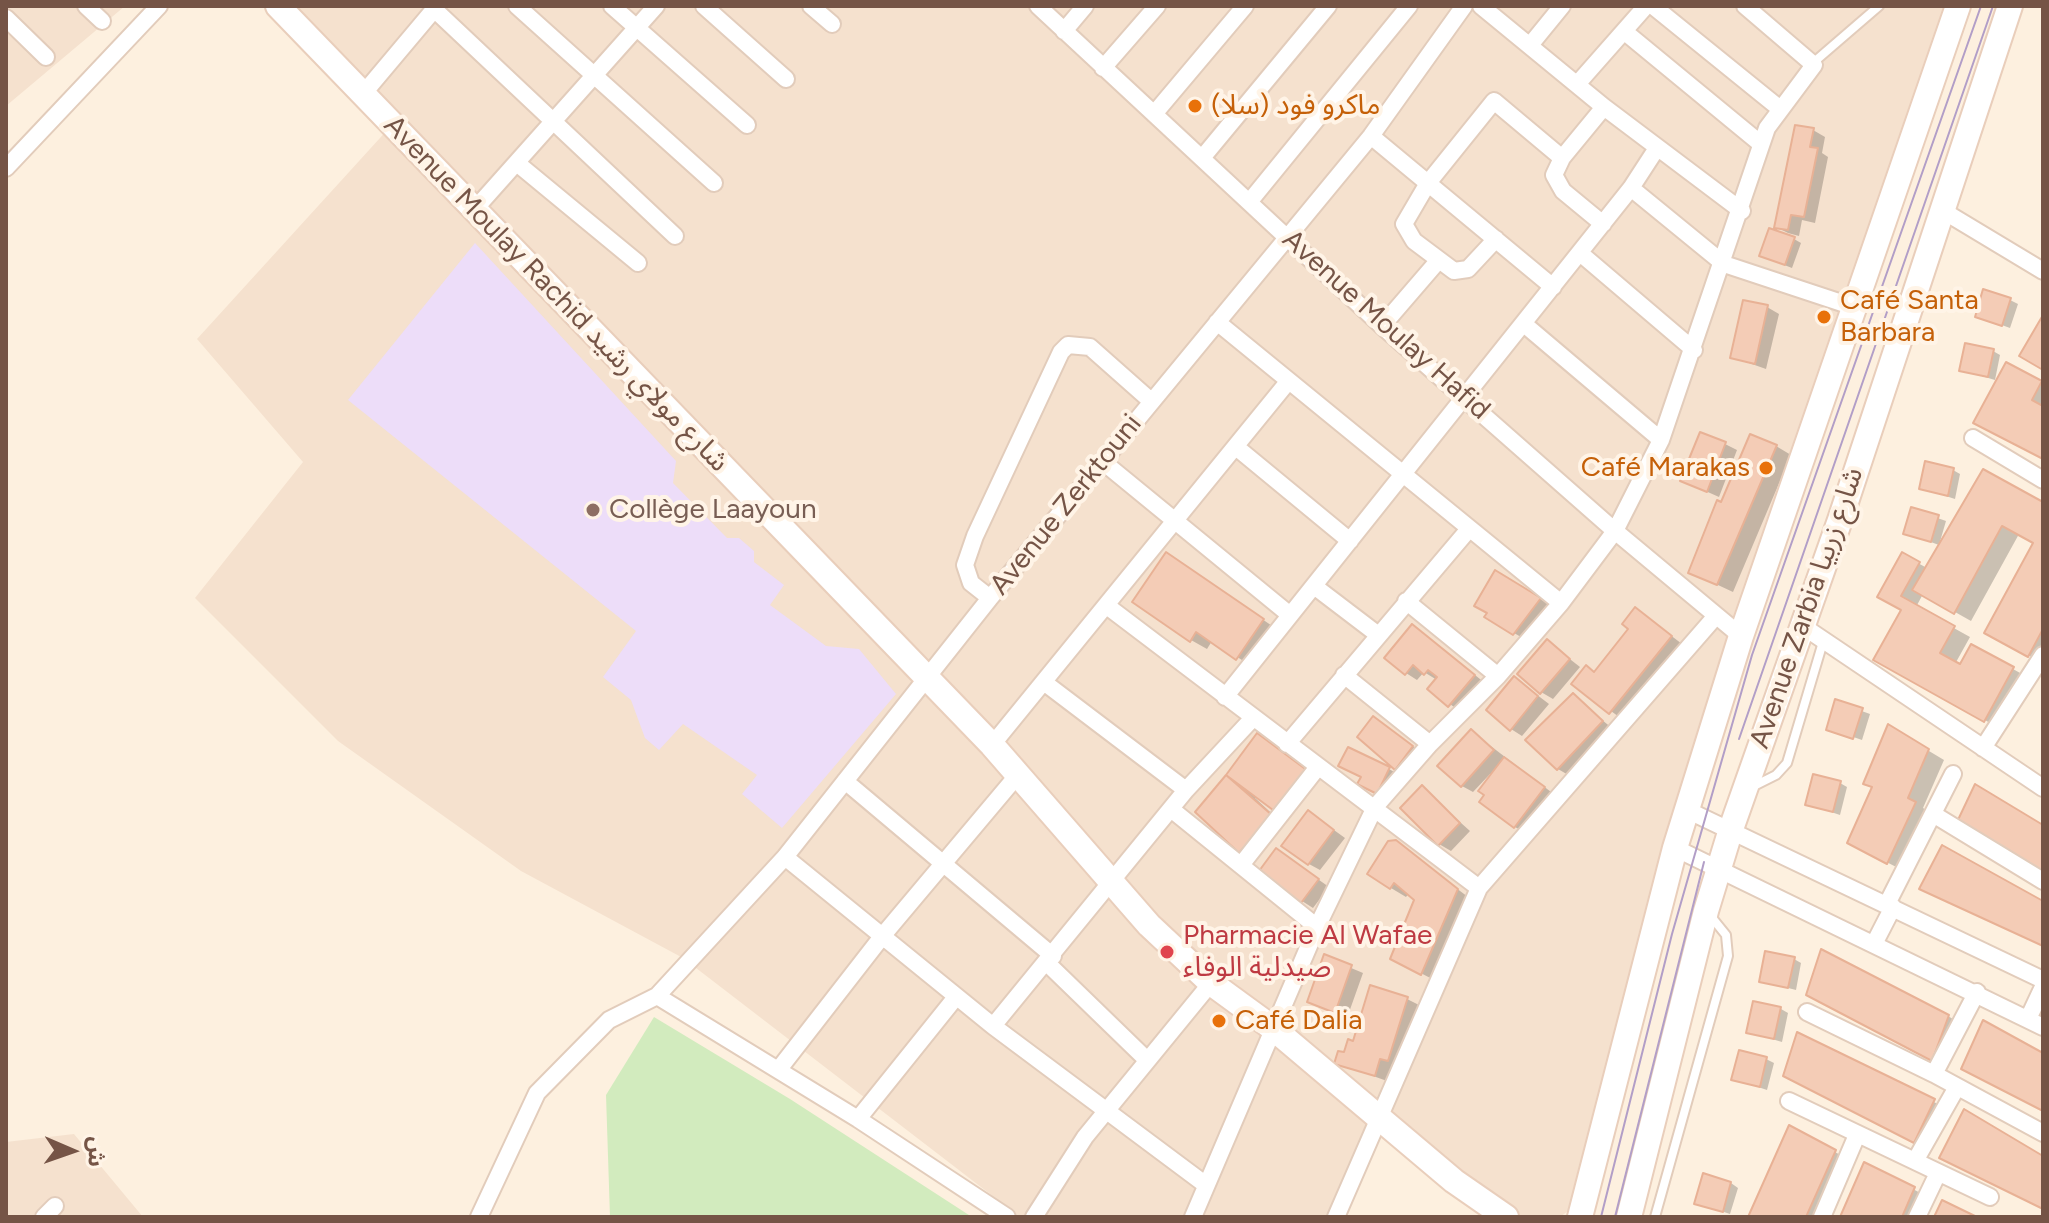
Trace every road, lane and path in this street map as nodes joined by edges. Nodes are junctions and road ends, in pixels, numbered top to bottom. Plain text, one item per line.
1 (86, 6) edge
2 (159, 6) edge
3 (278, 6) edge
4 (517, 6) edge
5 (612, 6) edge
6 (656, 6) edge
7 (704, 6) edge
8 (811, 6) edge
9 (1038, 6) edge
10 (1085, 6) edge
11 (1157, 6) edge
12 (1245, 6) edge
13 (1409, 6) edge
14 (1481, 6) edge
15 (1562, 6) edge
16 (1646, 6) edge
17 (1653, 6) edge
18 (1745, 6) edge
19 (1879, 6) edge
20 (1958, 6) edge
21 (2010, 6) edge
22 (435, 7) edge
23 (1462, 7) edge
24 (1321, 8) edge
25 (6, 18) edge
26 (102, 21) dead end
27 (832, 24) dead end
28 (636, 28) junction
29 (1064, 31) junction
30 (1625, 32) junction
31 (1531, 44) junction
32 (46, 57) dead end
33 (1814, 62) junction
34 (1103, 68) junction
35 (595, 74) junction
36 (786, 79) dead end
37 (1579, 82) junction
38 (363, 94) junction
39 (1604, 107) junction
40 (1779, 108) junction
41 (1154, 114) junction
42 (553, 122) junction
43 (747, 125) dead end
44 (1371, 136) junction
45 (1761, 144) junction
46 (1657, 148) junction
47 (1202, 158) junction
48 (1562, 158) junction
49 (518, 164) junction
50 (6, 168) edge
51 (714, 183) dead end
52 (1428, 183) junction
53 (1631, 188) junction
54 (1250, 201) junction
55 (475, 209) junction
56 (1940, 209) junction
57 (1742, 211) junction
58 (1603, 224) junction
59 (675, 236) dead end
60 (1288, 237) junction
61 (1496, 239) junction
62 (1580, 253) junction
63 (1438, 261) junction
64 (638, 263) dead end
65 (1724, 264) junction
66 (2043, 271) edge
67 (1553, 287) junction
68 (1854, 307) junction
69 (1217, 322) junction
70 (1524, 324) junction
71 (1382, 326) junction
72 (1694, 350) junction
73 (1287, 383) junction
74 (1465, 398) junction
75 (1151, 401) junction
76 (1973, 438) dead end
77 (1661, 440) junction
78 (1236, 447) junction
79 (1102, 461) junction
80 (1403, 475) junction
81 (2043, 480) edge
82 (1175, 523) junction
83 (1469, 529) junction
84 (1615, 531) junction
85 (1350, 541) junction
86 (1314, 586) junction
87 (990, 598) junction
88 (1406, 601) junction
89 (1561, 603) junction
90 (1107, 606) junction
91 (1290, 615) junction
92 (1715, 617) junction
93 (1801, 625) junction
94 (1377, 634) junction
95 (1741, 636) junction
96 (1823, 642) junction
97 (2043, 655) edge
98 (1344, 675) junction
99 (1498, 676) junction
100 (927, 679) junction
101 (1045, 683) junction
102 (1225, 697) junction
103 (1253, 718) junction
104 (1287, 744) junction
105 (1430, 744) junction
106 (992, 745) junction
107 (1983, 748) junction
108 (1318, 767) junction
109 (1953, 774) dead end
110 (1016, 777) junction
111 (845, 781) junction
112 (2043, 788) edge
113 (1186, 790) junction
114 (1742, 792) junction
115 (1375, 807) junction
116 (1171, 809) junction
117 (1687, 810) junction
118 (1933, 814) junction
119 (1731, 829) junction
120 (1675, 848) junction
121 (785, 857) junction
122 (943, 864) junction
123 (1241, 865) junction
124 (1719, 868) junction
125 (2043, 881) edge
126 (1108, 882) junction
127 (1479, 888) junction
128 (1890, 905) junction
129 (1706, 911) junction
130 (1317, 927) junction
131 (884, 934) junction
132 (1875, 942) junction
133 (1050, 960) junction
134 (2043, 980) edge
135 (1211, 983) junction
136 (2043, 987) edge
137 (1977, 992) junction
138 (657, 996) junction
139 (956, 997) junction
140 (1807, 1012) dead end
141 (2035, 1023) edge
142 (993, 1026) junction
143 (1274, 1029) junction
144 (1146, 1059) junction
145 (779, 1069) junction
146 (1934, 1074) junction
147 (1957, 1087) junction
148 (1789, 1101) dead end
149 (1106, 1109) junction
150 (1378, 1116) junction
151 (858, 1119) junction
152 (2043, 1133) edge
153 (1857, 1135) junction
154 (1915, 1161) junction
155 (1938, 1173) junction
156 (1454, 1181) junction
157 (1206, 1185) junction
158 (1990, 1197) dead end
159 (479, 1217) edge
160 (1007, 1217) edge
161 (1034, 1217) edge
162 (1193, 1217) edge
163 (1336, 1217) edge
164 (1484, 1217) edge
165 (1506, 1217) edge
166 (1580, 1217) edge
167 (1629, 1217) edge
168 (1655, 1217) edge
169 (1822, 1217) edge
170 (1917, 1217) edge

1 - 26 street
2 - 50 street
3 - 38 main road, Avenue Moulay Rachid شارع مولاي رشيد
4 - 35 street
5 - 28 street
6 - 28 street
7 - 36 street
8 - 27 street
9 - 29 street, Avenue Moulay Hafid
10 - 29 street
11 - 34 street
12 - 41 street
13 - 54 street
14 - 31 street
15 - 31 street
16 - 30 street
17 - 40 street
18 - 33 street
19 - 33 lane
20 - 68 main road, Avenue Zarbia شارع زربيا
21 - 56 main road, Avenue Zarbia شارع زربيا
22 - 38 street
22 - 42 street
23 - 44 street, Avenue Zerktouni
24 - 47 street
25 - 32 street
28 - 35 street
28 - 43 street
29 - 34 street, Avenue Moulay Hafid
30 - 37 street
30 - 45 street
31 - 37 street
33 - 40 street
34 - 41 street, Avenue Moulay Hafid
35 - 42 street
35 - 51 street
37 - 39 street
38 - 55 main road, Avenue Moulay Rachid شارع مولاي رشيد
39 - 46 street
39 - 48 street
40 - 45 street
41 - 47 street, Avenue Moulay Hafid
42 - 49 street
42 - 59 street
44 - 52 street
44 - 60 street, Avenue Zerktouni
45 - 57 street
46 - 53 street
46 - 57 street
47 - 54 street, Avenue Moulay Hafid
48 - 52 street
48 - 58 street
49 - 55 street
49 - 64 street
52 - 61 street
52 - 63 street
53 - 58 street
53 - 65 street
54 - 60 street, Avenue Moulay Hafid
55 - 100 main road, Avenue Moulay Rachid شارع مولاي رشيد
56 - 66 street
56 - 93 main road, Avenue Zarbia شارع زربيا
57 - 65 street
58 - 62 street
60 - 69 street, Avenue Zerktouni
60 - 71 street, Avenue Moulay Hafid
61 - 63 street
61 - 67 street
62 - 67 street
62 - 72 street
63 - 71 street
65 - 68 street
65 - 72 street
67 - 70 street
68 - 95 main road, Avenue Zarbia شارع زربيا
69 - 73 street
69 - 75 street, Avenue Zerktouni
70 - 74 street
70 - 77 street
71 - 74 street, Avenue Moulay Hafid
72 - 77 street
73 - 78 street
73 - 80 street
74 - 80 street
74 - 84 street, Avenue Moulay Hafid
75 - 79 street, Avenue Zerktouni
75 - 87 street
76 - 81 street
77 - 84 street
78 - 82 street
78 - 85 street
79 - 82 street
79 - 87 street, Avenue Zerktouni
80 - 83 street
80 - 85 street
82 - 90 street
82 - 91 street
83 - 88 street
83 - 89 street
84 - 89 street
84 - 92 street, Avenue Moulay Hafid
85 - 86 street
86 - 91 street
86 - 94 street
87 - 100 street, Avenue Zerktouni
88 - 94 street
88 - 99 street
89 - 99 street
90 - 101 street
90 - 102 street
91 - 102 street
92 - 95 street, Avenue Moulay Hafid
92 - 127 street
93 - 96 street
93 - 114 main road, Avenue Zarbia شارع زربيا
94 - 98 street
95 - 117 main road, Avenue Zarbia شارع زربيا
96 - 107 street
96 - 114 lane
97 - 107 street
98 - 104 street
98 - 105 street
99 - 105 street
100 - 106 main road, Avenue Moulay Rachid شارع مولاي رشيد
100 - 111 street, Avenue Zerktouni
101 - 106 street
101 - 113 street
102 - 103 street
103 - 104 street
103 - 113 street
104 - 108 street
105 - 115 street
106 - 110 main road, Avenue Moulay Rachid شارع مولاي رشيد
107 - 112 street
108 - 115 street
108 - 123 street
109 - 118 street
110 - 122 street
110 - 126 main road, Avenue Moulay Rachid شارع مولاي رشيد
111 - 121 street, Avenue Zerktouni
111 - 122 street
113 - 116 street
114 - 119 main road, Avenue Zarbia شارع زربيا
115 - 127 street
115 - 130 street
116 - 123 street
116 - 126 street
117 - 119 street
117 - 120 main road, Avenue Zarbia شارع زربيا
118 - 125 street
118 - 128 street
119 - 124 main road, Avenue Zarbia شارع زربيا
119 - 128 street
120 - 124 street
120 - 166 main road, Avenue Zarbia شارع زربيا
121 - 131 street
121 - 138 street, Avenue Zerktouni
122 - 131 street
122 - 133 street
123 - 130 street
124 - 129 main road, Avenue Zarbia شارع زربيا
124 - 132 street
126 - 133 street
126 - 135 main road, Avenue Moulay Rachid شارع مولاي رشيد
127 - 150 street
128 - 132 street
128 - 134 street
129 - 167 main road, Avenue Zarbia شارع زربيا
129 - 168 lane
130 - 143 street
131 - 139 street
131 - 145 street
132 - 137 street
133 - 142 street
133 - 144 street
135 - 143 main road, Avenue Moulay Rachid شارع مولاي رشيد
135 - 144 street
136 - 141 street
137 - 141 street
137 - 146 street
138 - 145 street
138 - 159 street
139 - 142 street
139 - 151 street
140 - 146 street
142 - 149 street
143 - 150 main road, Avenue Moulay Rachid شارع مولاي رشيد
143 - 157 street
144 - 149 street
145 - 151 street
146 - 147 street
147 - 152 street
147 - 154 street
148 - 153 street
149 - 157 street
149 - 161 street
150 - 156 main road, Avenue Moulay Rachid شارع مولاي رشيد
150 - 163 street
151 - 160 street
153 - 154 street
153 - 169 street
154 - 155 street
155 - 158 street
155 - 170 street
156 - 164 main road, Avenue Moulay Rachid شارع مولاي رشيد
156 - 165 main road, Avenue Moulay Rachid شارع مولاي رشيد
157 - 162 street

